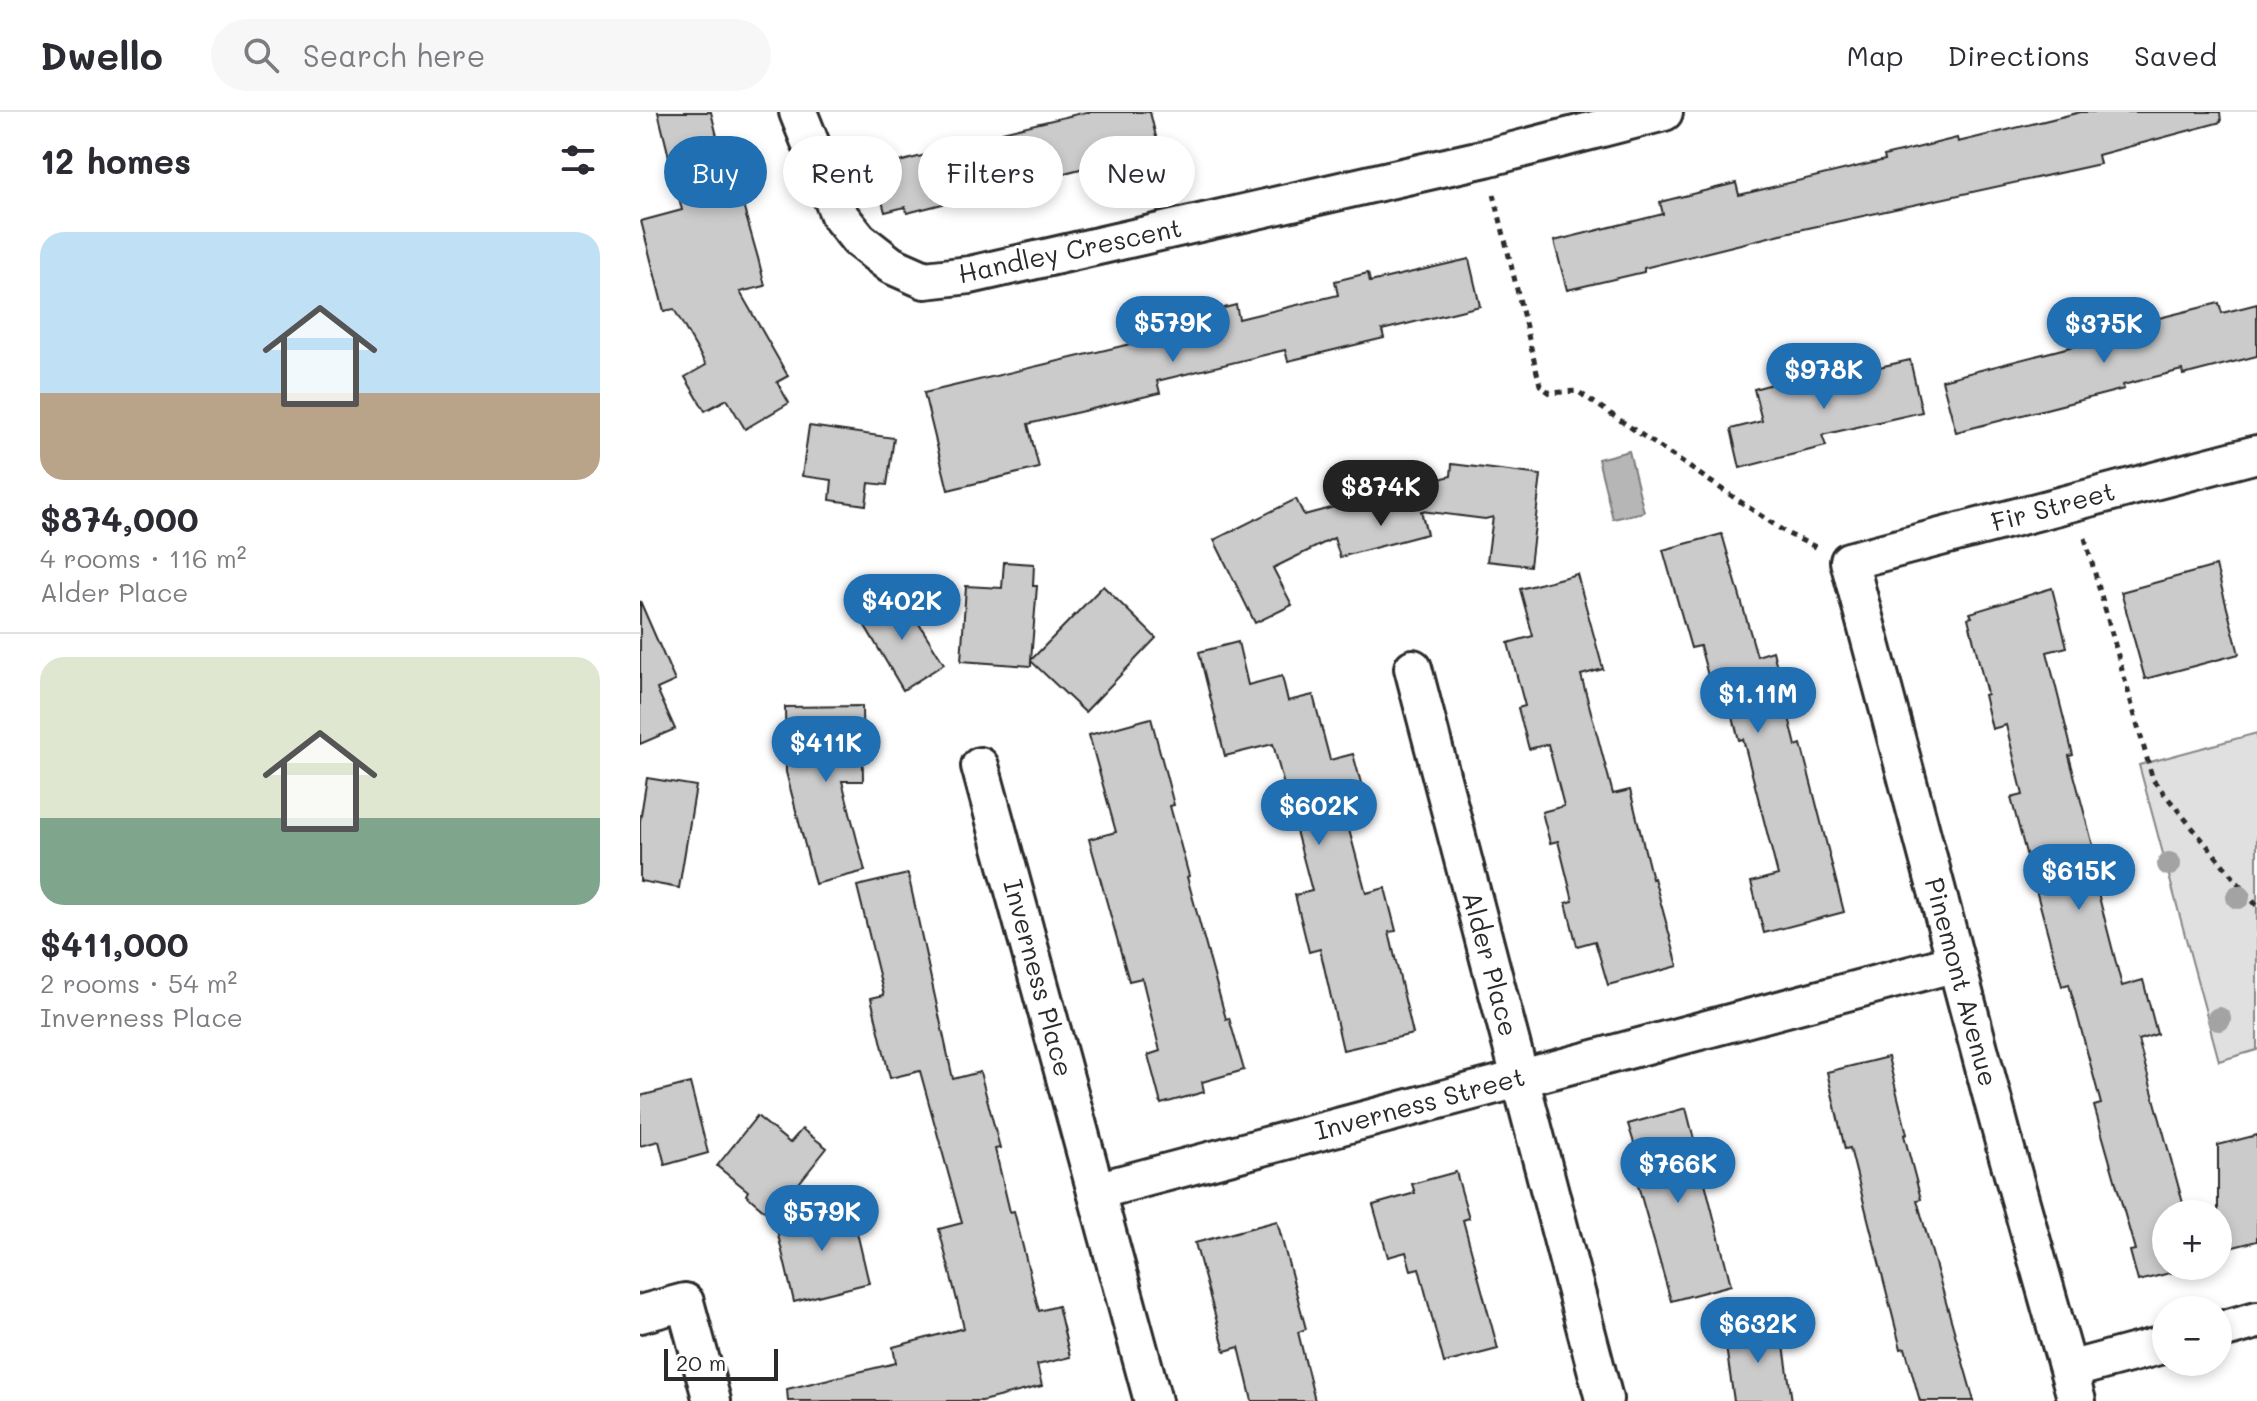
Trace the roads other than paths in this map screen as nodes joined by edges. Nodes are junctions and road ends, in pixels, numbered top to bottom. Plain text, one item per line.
1 (798, 112) edge
2 (1664, 112) edge
3 (2257, 454) edge
4 (1849, 561) joint
5 (1413, 668) dead end
6 (980, 766) dead end
7 (1956, 963) junction
8 (1520, 1078) junction
9 (1096, 1191) junction
10 (640, 1314) edge
11 (2257, 1320) edge
12 (2232, 1327) edge
13 (2152, 1350) edge
14 (2073, 1386) edge
15 (1604, 1399) edge
16 (712, 1401) edge
17 (1153, 1401) edge

1 - 2 street, Handley Crescent
3 - 4 street, Fir Street
4 - 7 street, Pinemont Avenue
5 - 8 street, Alder Place
6 - 9 street, Inverness Place
7 - 8 street, Inverness Street
7 - 14 street, Pinemont Avenue
8 - 9 street, Inverness Street
8 - 15 street, Alder Place
9 - 17 street
10 - 16 street
11 - 12 street
13 - 14 street

